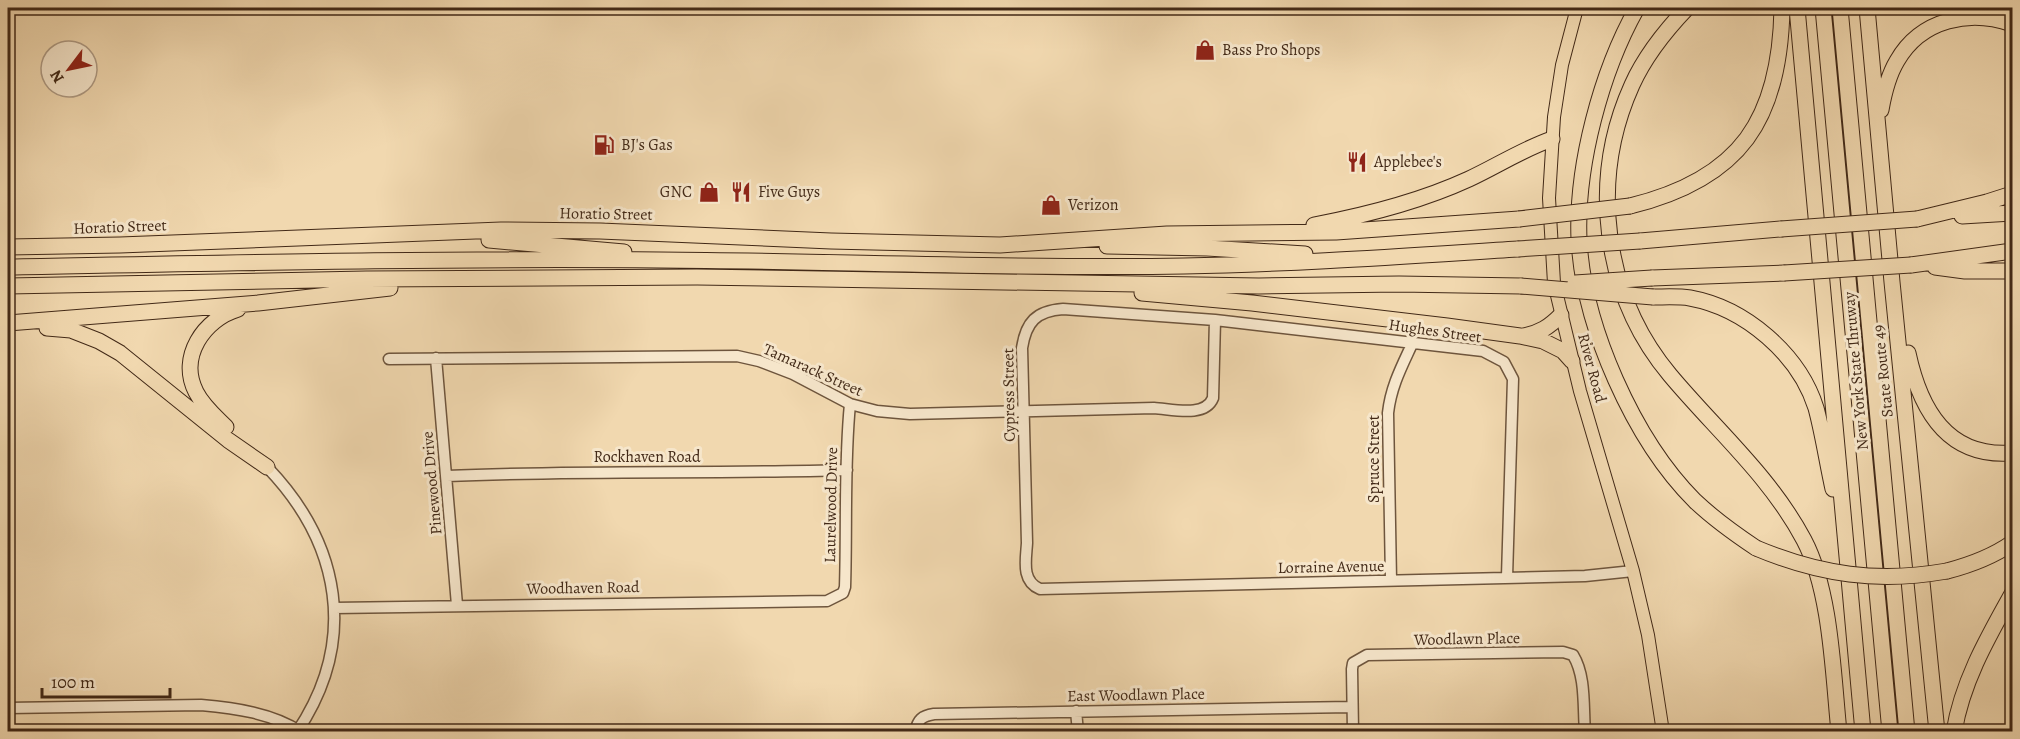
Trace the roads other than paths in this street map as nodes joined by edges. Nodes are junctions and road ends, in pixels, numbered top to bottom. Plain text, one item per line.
1 (1577, 8) edge
2 (1625, 8) edge
3 (1637, 8) edge
4 (1687, 8) edge
5 (1782, 8) edge
6 (1797, 8) edge
7 (1823, 8) edge
8 (1840, 8) edge
9 (1867, 8) edge
10 (2013, 24) edge
11 (1877, 124) junction
12 (1552, 139) junction
13 (2013, 194) edge
14 (1580, 200) junction
15 (2013, 213) edge
16 (1917, 219) junction
17 (401, 233) junction
18 (1272, 233) junction
19 (1042, 242) junction
20 (8, 247) edge
21 (2013, 251) edge
22 (1359, 259) junction
23 (658, 260) junction
24 (1911, 265) junction
25 (8, 267) edge
26 (2013, 271) edge
27 (469, 279) junction
28 (1892, 282) junction
29 (1052, 283) junction
30 (8, 286) edge
31 (1521, 286) junction
32 (258, 303) junction
33 (1561, 315) junction
34 (1215, 320) junction
35 (8, 323) edge
36 (1520, 336) junction
37 (1413, 342) junction
38 (436, 358) junction
39 (389, 359) dead end
40 (1572, 361) junction
41 (850, 404) junction
42 (1023, 412) junction
43 (2013, 453) edge
44 (267, 467) junction
45 (847, 470) junction
46 (447, 476) junction
47 (2013, 543) edge
48 (1847, 554) junction
49 (1633, 571) junction
50 (1507, 578) junction
51 (1390, 580) junction
52 (1031, 584) joint
53 (2013, 594) edge
54 (833, 599) joint
55 (457, 606) junction
56 (334, 608) junction
57 (1352, 706) junction
58 (8, 708) edge
59 (1076, 711) junction
60 (299, 731) edge
61 (915, 732) edge
62 (1078, 732) edge
63 (1353, 732) edge
64 (1585, 732) edge
65 (1663, 732) edge
66 (1839, 732) edge
67 (1863, 732) edge
68 (1890, 732) edge
69 (1907, 732) edge
70 (1937, 732) edge
71 (1954, 732) edge

1 - 12 main road, River Road
2 - 14 highway
3 - 14 highway
4 - 66 highway
5 - 18 highway, bridge
6 - 48 highway
7 - 68 highway, New York State Thruway
8 - 69 highway, New York State Thruway
9 - 11 highway, State Route 49
10 - 11 highway
11 - 28 highway, State Route 49
12 - 18 highway
12 - 33 main road, River Road
13 - 16 highway
14 - 47 highway, bridge
15 - 16 highway
16 - 22 highway, bridge
17 - 19 highway, Horatio Street
17 - 20 highway, Horatio Street
17 - 23 highway
18 - 19 highway, Horatio Street
19 - 22 highway
21 - 24 highway
22 - 23 highway
23 - 25 highway
24 - 26 highway
24 - 31 highway, bridge
27 - 29 highway
27 - 30 highway
27 - 32 highway
28 - 43 highway
28 - 70 highway, State Route 49
29 - 31 highway
29 - 36 highway
31 - 48 highway, bridge
32 - 35 highway
32 - 44 highway
33 - 36 highway
33 - 40 main road, River Road
34 - 37 street, Hughes Street
34 - 42 street, Tamarack Street
34 - 42 street, Cypress Street
35 - 44 highway
36 - 40 highway
37 - 50 street, Hughes Street
37 - 51 street, Spruce Street
38 - 39 street, Tamarack Street
38 - 41 street, Tamarack Street
38 - 46 street, Pinewood Drive
40 - 49 main road, River Road
41 - 42 street, Tamarack Street
41 - 45 street, Laurelwood Drive
42 - 52 street, Cypress Street
44 - 56 street
45 - 46 street, Rockhaven Road
45 - 54 street, Laurelwood Drive
46 - 55 street, Pinewood Drive
48 - 67 highway
49 - 50 street, Lorraine Avenue
49 - 65 main road, River Road
50 - 51 street, Lorraine Avenue
51 - 52 street, Lorraine Avenue
53 - 71 highway
54 - 55 street, Woodhaven Road
55 - 56 street, Woodhaven Road
56 - 60 street
57 - 59 street, East Woodlawn Place
57 - 63 street, Woodlawn Place
57 - 64 street, Woodlawn Place
58 - 60 street
59 - 61 street, East Woodlawn Place
59 - 62 street

